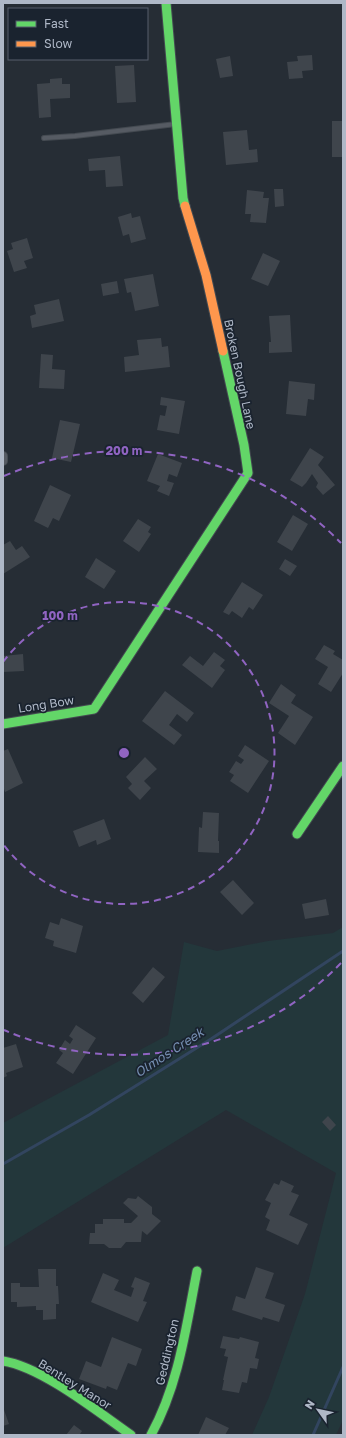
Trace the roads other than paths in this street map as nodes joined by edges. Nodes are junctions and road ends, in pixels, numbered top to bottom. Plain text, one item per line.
1 (166, 3) edge
2 (176, 124) junction
3 (44, 138) dead end
4 (3, 456) edge
5 (3, 461) edge
6 (94, 709) joint
7 (3, 724) edge
8 (343, 766) edge
9 (297, 834) dead end
10 (197, 1271) dead end
11 (3, 1362) edge
12 (132, 1435) edge
13 (151, 1435) edge

1 - 2 street, Broken Bough Lane
2 - 3 lane
2 - 6 street, Broken Bough Lane
4 - 5 street
6 - 7 street, Long Bow
8 - 9 street
10 - 13 street, Geddington
11 - 12 street, Bentley Manor

